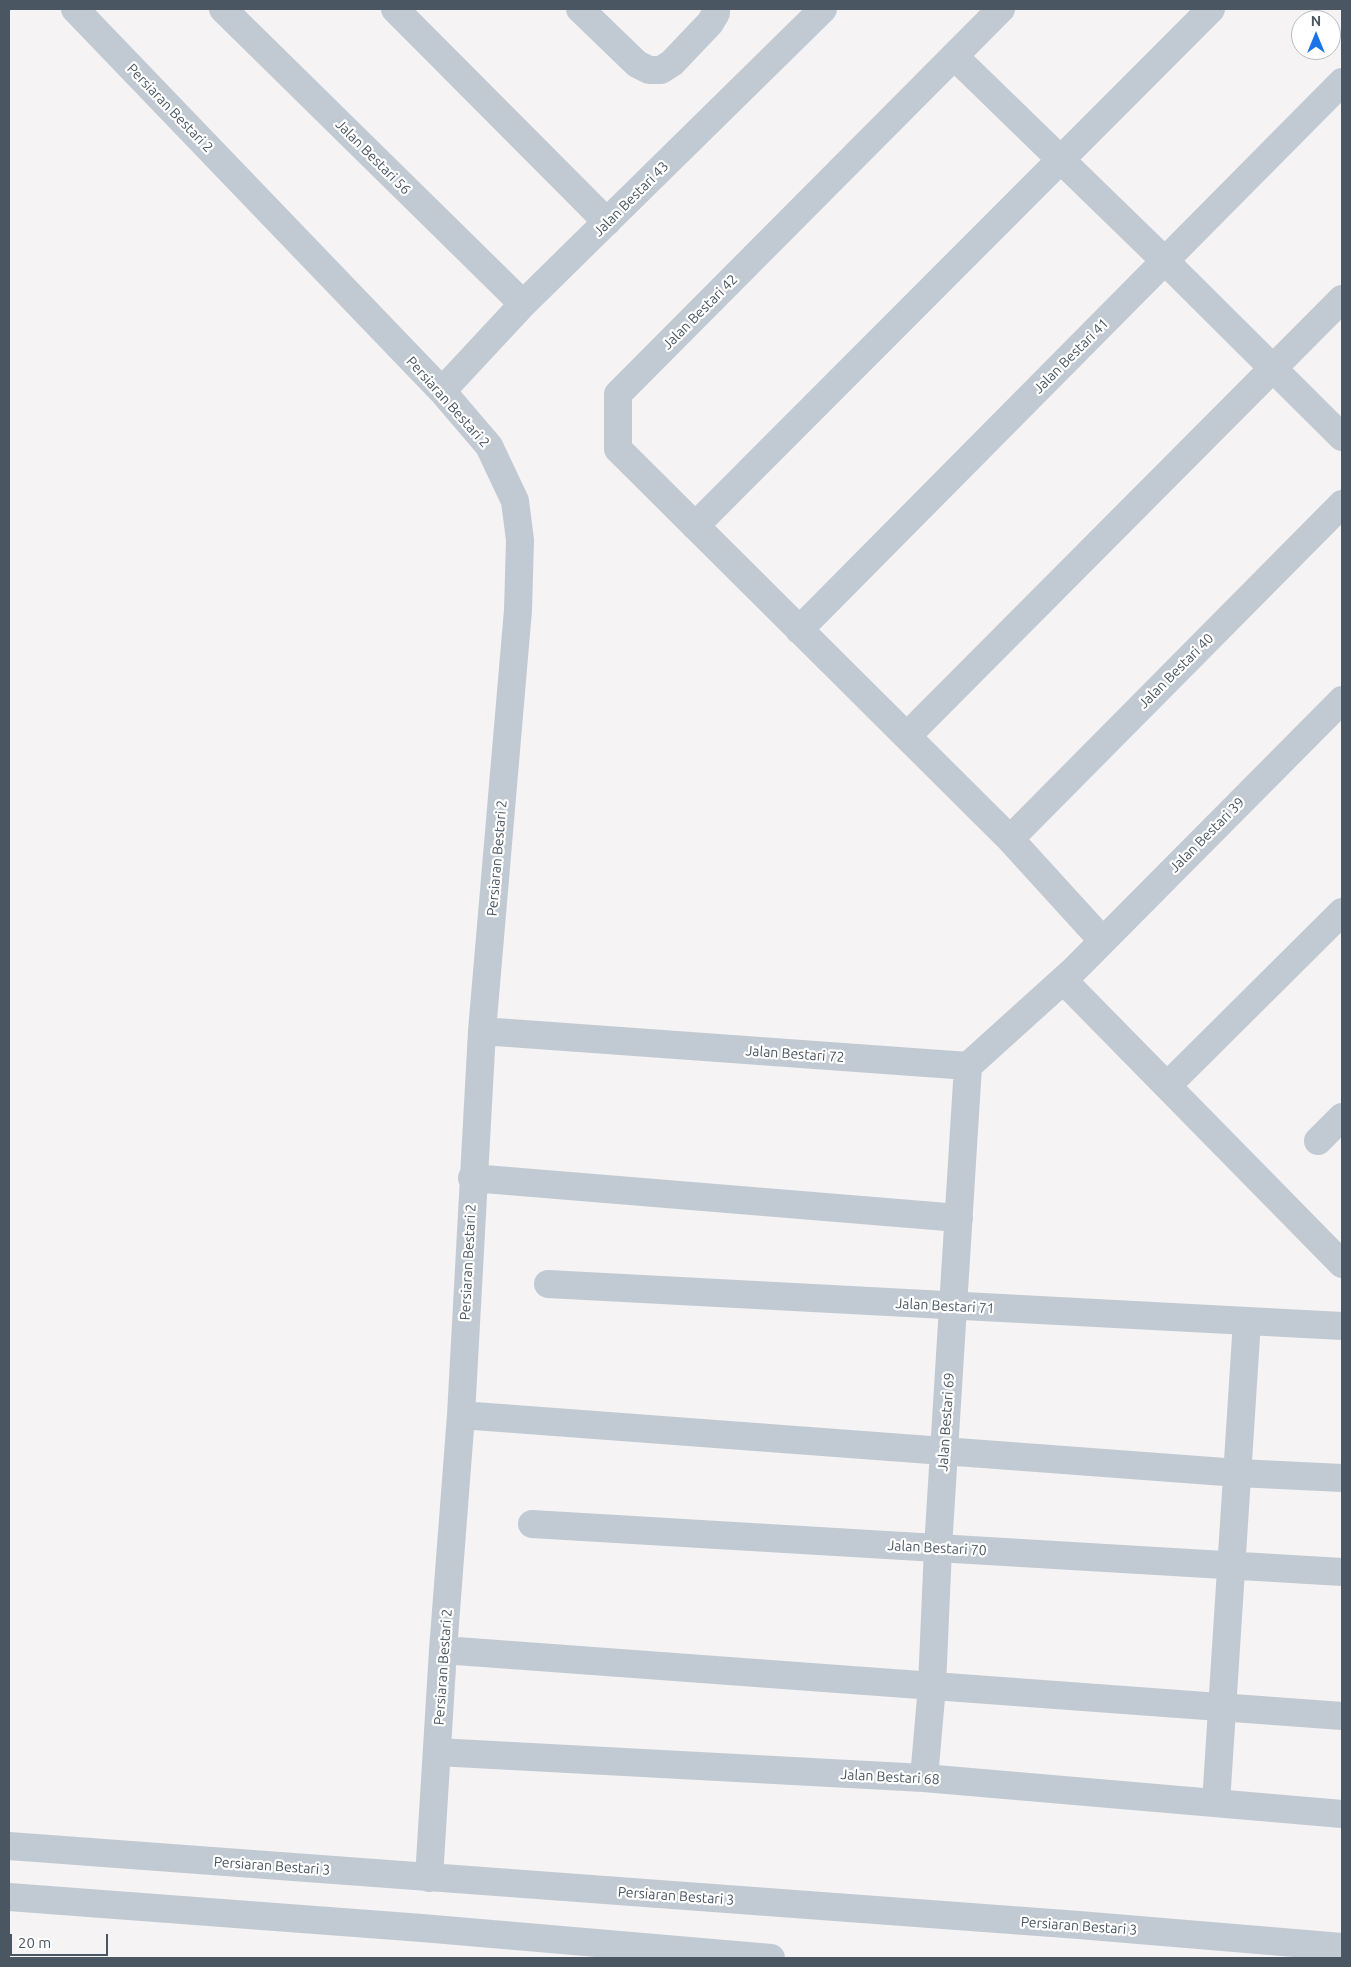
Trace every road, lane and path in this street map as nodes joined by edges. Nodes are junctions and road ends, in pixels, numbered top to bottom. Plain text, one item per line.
1 (75, 9) edge
2 (223, 9) edge
3 (395, 9) edge
4 (580, 9) edge
5 (716, 9) edge
6 (823, 9) edge
7 (1002, 9) edge
8 (1211, 9) edge
9 (954, 56) junction
10 (1342, 82) edge
11 (1060, 160) junction
12 (607, 222) junction
13 (1164, 261) junction
14 (1342, 299) edge
15 (523, 304) junction
16 (1273, 368) junction
17 (442, 391) junction
18 (1342, 437) edge
19 (1342, 504) edge
20 (695, 526) junction
21 (799, 630) junction
22 (1342, 700) edge
23 (907, 736) junction
24 (1010, 839) junction
25 (1342, 912) edge
26 (1102, 940) junction
27 (1068, 976) junction
28 (482, 1031) junction
29 (968, 1066) junction
30 (1167, 1086) junction
31 (1342, 1117) edge
32 (1318, 1141) dead end
33 (472, 1178) junction
34 (959, 1218) junction
35 (1342, 1264) edge
36 (548, 1284) dead end
37 (953, 1306) junction
38 (1248, 1321) junction
39 (1342, 1326) edge
40 (461, 1415) junction
41 (944, 1451) junction
42 (1238, 1474) junction
43 (1342, 1478) edge
44 (532, 1524) dead end
45 (938, 1548) junction
46 (1232, 1565) junction
47 (1342, 1572) edge
48 (443, 1650) junction
49 (932, 1686) junction
50 (1222, 1708) junction
51 (1342, 1716) edge
52 (437, 1752) junction
53 (924, 1778) junction
54 (1216, 1803) junction
55 (1342, 1814) edge
56 (9, 1846) edge
57 (429, 1878) junction
58 (9, 1897) edge
59 (1330, 1950) edge
60 (771, 1958) edge

1 - 17 street, Persiaran Bestari 2
2 - 15 street, Jalan Bestari 56
3 - 12 street
4 - 5 street
6 - 12 street, Jalan Bestari 43
7 - 9 street, Jalan Bestari 42
8 - 11 street
9 - 11 street
9 - 20 street, Jalan Bestari 42
10 - 13 street, Jalan Bestari 41
11 - 13 street
11 - 20 street
12 - 15 street, Jalan Bestari 43
13 - 16 street
13 - 21 street, Jalan Bestari 41
14 - 16 street
15 - 17 street, Jalan Bestari 43
16 - 18 street
16 - 23 street
17 - 28 street, Persiaran Bestari 2
19 - 24 street, Jalan Bestari 40
20 - 21 street, Jalan Bestari 42
21 - 23 street, Jalan Bestari 42
22 - 26 street, Jalan Bestari 39
23 - 24 street, Jalan Bestari 42
24 - 26 street, Jalan Bestari 42
25 - 30 street
26 - 27 street, Jalan Bestari 39
27 - 29 street
27 - 30 street
28 - 29 street, Jalan Bestari 72
28 - 33 street, Persiaran Bestari 2
29 - 34 street, Jalan Bestari 69
30 - 35 street
31 - 32 street
33 - 34 street
33 - 40 street, Persiaran Bestari 2
34 - 37 street, Jalan Bestari 69
36 - 37 street, Jalan Bestari 71
37 - 38 street, Jalan Bestari 71
37 - 41 street, Jalan Bestari 69
38 - 39 street, Jalan Bestari 71
38 - 42 street
40 - 41 street
40 - 48 street, Persiaran Bestari 2
41 - 42 street
41 - 45 street, Jalan Bestari 69
42 - 43 street
42 - 46 street
44 - 45 street, Jalan Bestari 70
45 - 46 street, Jalan Bestari 70
45 - 49 street, Jalan Bestari 69
46 - 47 street, Jalan Bestari 70
46 - 50 street
48 - 49 street
48 - 52 street, Persiaran Bestari 2
49 - 50 street
49 - 53 street, Jalan Bestari 69
50 - 51 street
50 - 54 street
52 - 53 street, Jalan Bestari 68
52 - 57 street, Persiaran Bestari 2
53 - 54 street, Jalan Bestari 68
54 - 55 street, Jalan Bestari 68
56 - 57 street, Persiaran Bestari 3
57 - 59 street, Persiaran Bestari 3
58 - 60 street

